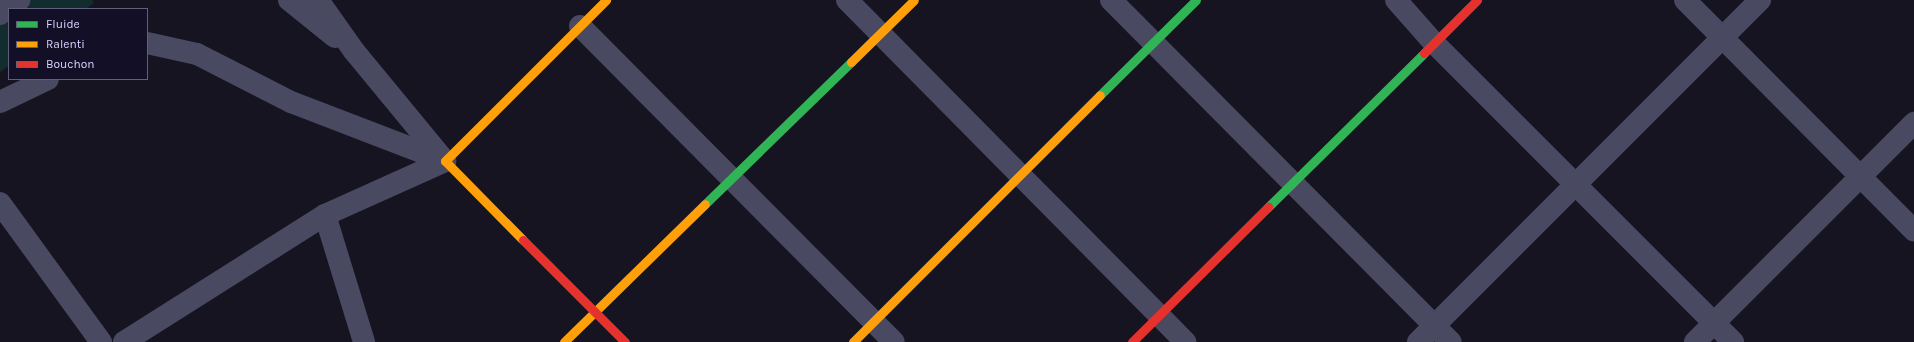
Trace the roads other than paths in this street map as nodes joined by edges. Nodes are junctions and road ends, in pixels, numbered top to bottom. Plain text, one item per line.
1 (19, 0) edge
2 (289, 0) edge
3 (318, 0) edge
4 (606, 0) edge
5 (847, 0) edge
6 (914, 0) edge
7 (1111, 0) edge
8 (1196, 0) edge
9 (1396, 0) edge
10 (1477, 0) edge
11 (1685, 0) edge
12 (1760, 0) edge
13 (8, 8) edge
14 (580, 26) junction
15 (880, 34) junction
16 (1722, 38) junction
17 (1154, 42) junction
18 (148, 43) edge
19 (1434, 43) junction
20 (354, 51) junction
21 (46, 80) edge
22 (0, 102) edge
23 (1914, 123) edge
24 (445, 161) junction
25 (1020, 175) junction
26 (1860, 177) junction
27 (732, 180) junction
28 (1293, 183) junction
29 (1576, 184) junction
30 (0, 203) edge
31 (325, 215) junction
32 (1914, 231) edge
33 (597, 314) junction
34 (1159, 316) junction
35 (874, 321) junction
36 (1714, 323) junction
37 (1434, 325) junction
38 (101, 342) edge
39 (124, 342) edge
40 (364, 342) edge
41 (564, 342) edge
42 (625, 342) edge
43 (853, 342) edge
44 (894, 342) edge
45 (1132, 342) edge
46 (1185, 342) edge
47 (1418, 342) edge
48 (1451, 342) edge
49 (1695, 342) edge
50 (1733, 342) edge

1 - 13 street
2 - 20 street
3 - 20 street
4 - 14 street
5 - 15 street
6 - 15 street
7 - 17 street
8 - 17 street
9 - 19 street
10 - 19 street
11 - 16 street
12 - 16 street
14 - 24 street
14 - 27 street
15 - 25 street
15 - 27 street
16 - 26 street
16 - 29 street
17 - 25 street
17 - 28 street
18 - 24 street
19 - 28 street
19 - 29 street
20 - 24 street
21 - 22 street
23 - 26 street
24 - 31 street
24 - 33 street
25 - 34 street
25 - 35 street
26 - 32 street
26 - 36 street
27 - 33 street
27 - 35 street
28 - 34 street
28 - 37 street
29 - 36 street
29 - 37 street
30 - 38 street
31 - 39 street
31 - 40 street
33 - 41 street
33 - 42 street
34 - 45 street
34 - 46 street
35 - 43 street
35 - 44 street
36 - 49 street
36 - 50 street
37 - 47 street
37 - 48 street

